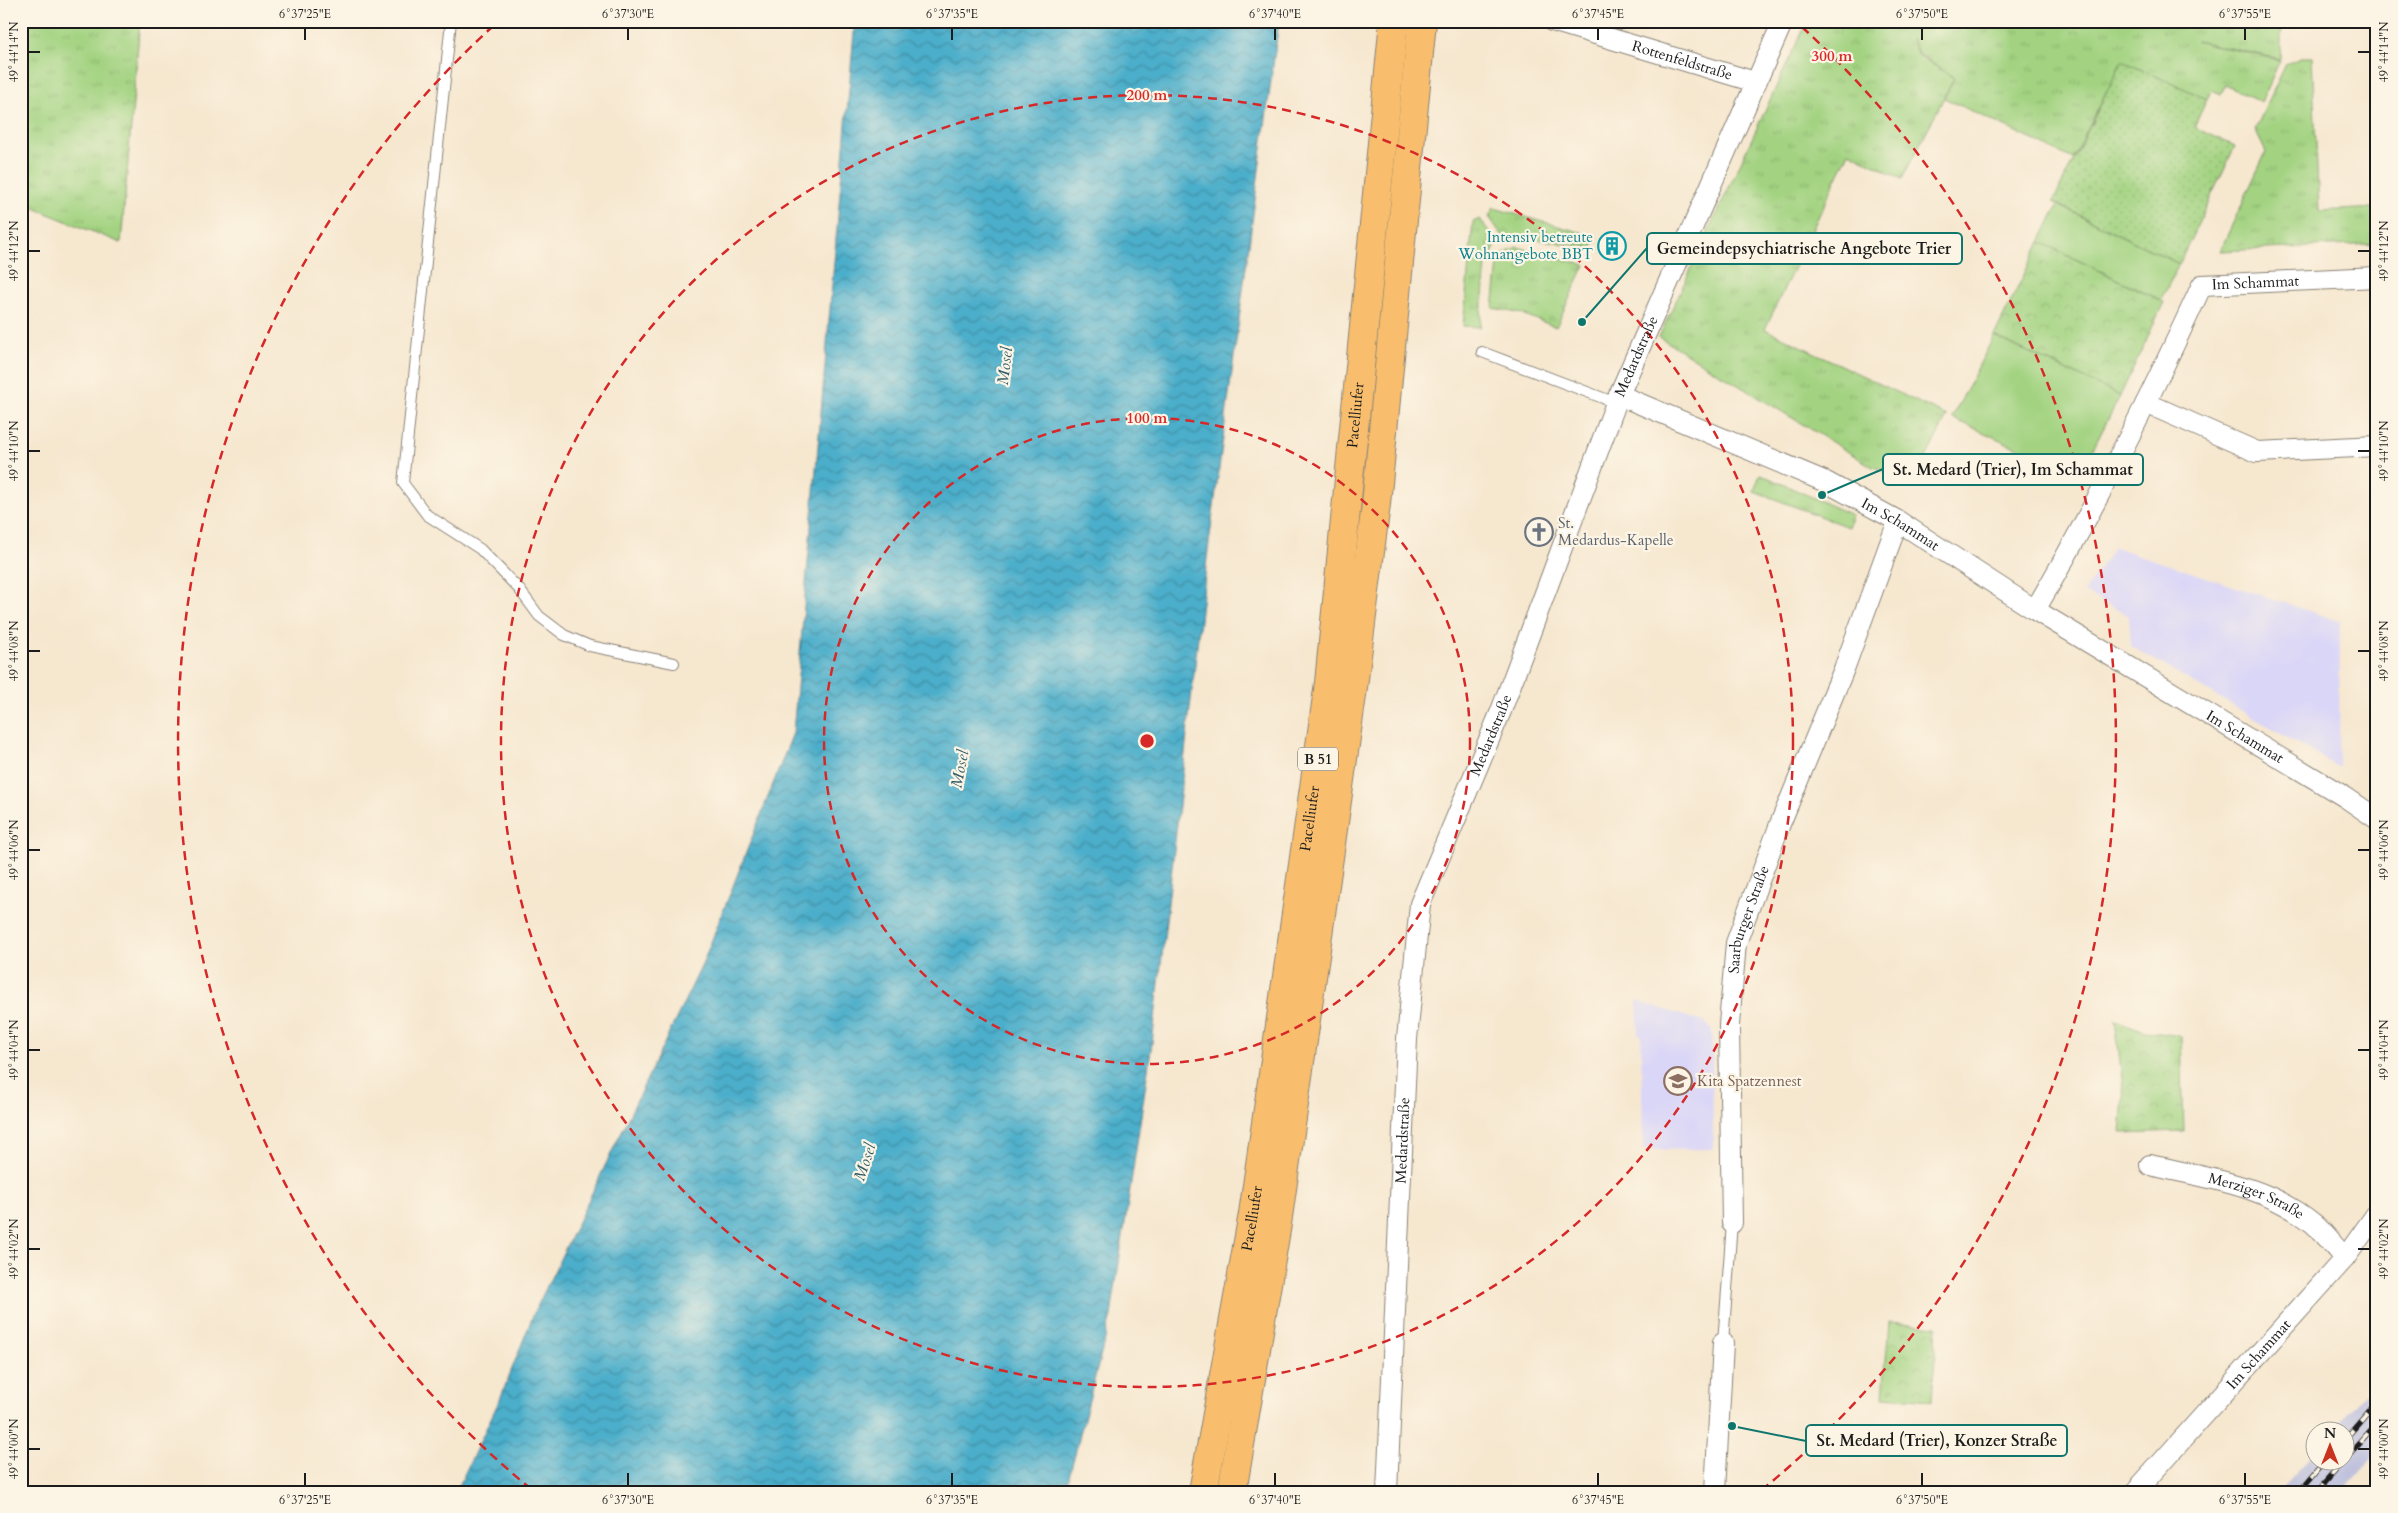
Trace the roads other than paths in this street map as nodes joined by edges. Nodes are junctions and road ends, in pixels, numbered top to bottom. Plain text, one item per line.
1 (451, 21) edge
2 (1394, 21) edge
3 (1422, 21) edge
4 (1552, 21) edge
5 (1783, 21) edge
6 (1755, 82) junction
7 (2377, 277) edge
8 (1482, 352) dead end
9 (1617, 399) junction
10 (2146, 403) junction
11 (2377, 446) edge
12 (1898, 521) junction
13 (2035, 610) junction
14 (674, 663) dead end
15 (2377, 820) edge
16 (2150, 1165) dead end
17 (2377, 1213) edge
18 (1732, 1223) joint
19 (2345, 1258) junction
20 (1723, 1343) joint
21 (1203, 1492) edge
22 (1232, 1492) edge
23 (1387, 1492) edge
24 (1715, 1492) edge
25 (2135, 1492) edge

1 - 14 lane
2 - 21 main road, Pacelliufer / B 51
3 - 22 main road, Pacelliufer / B 51
4 - 6 street, Rottenfeldstraße
5 - 6 street, Medardstraße
6 - 9 street, Medardstraße
7 - 10 street, Im Schammat
8 - 9 lane
9 - 12 street, Im Schammat
9 - 23 street, Medardstraße
10 - 11 street
10 - 13 street, Im Schammat
12 - 13 street, Im Schammat
12 - 18 street, Saarburger Straße
13 - 15 street, Im Schammat
16 - 19 street, Merziger Straße
17 - 19 street, Im Schammat
18 - 20 lane, Saarburger Straße
19 - 25 street, Im Schammat
20 - 24 street

